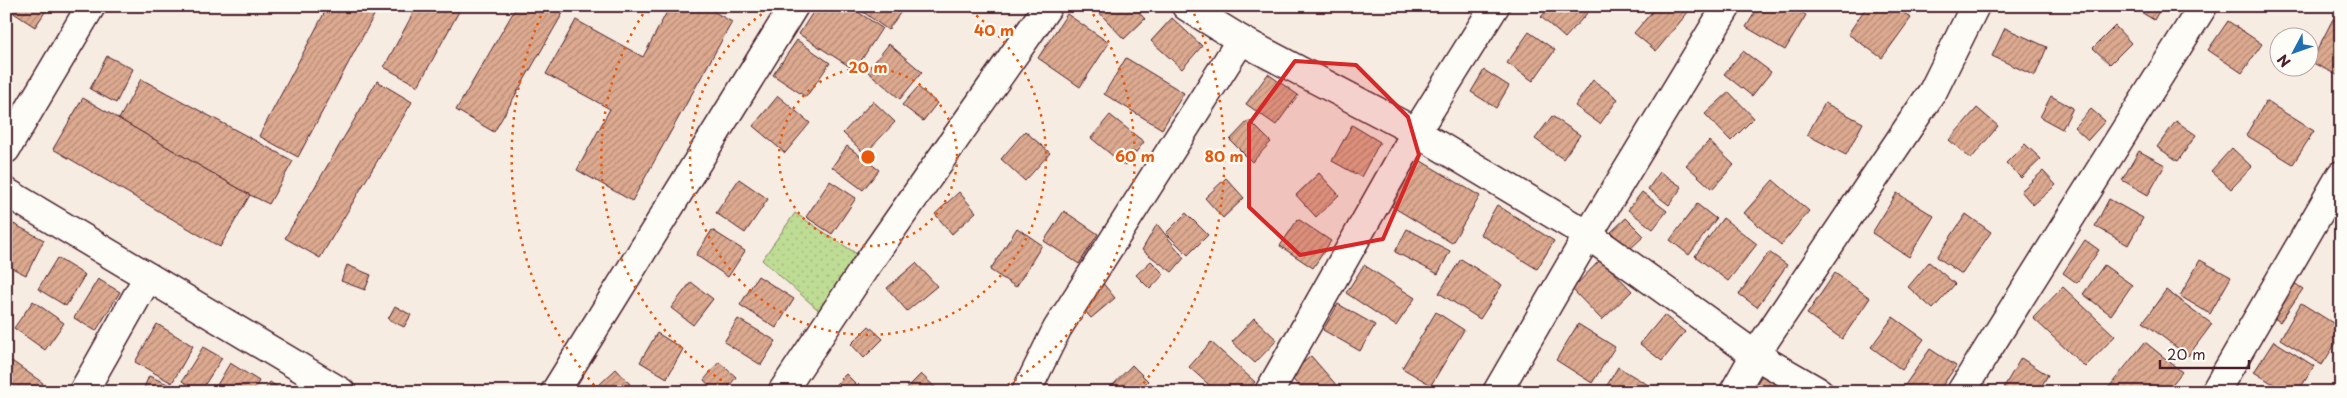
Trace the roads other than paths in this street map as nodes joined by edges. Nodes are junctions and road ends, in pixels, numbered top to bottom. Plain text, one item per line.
1 (91, 6) edge
2 (794, 6) edge
3 (1048, 6) edge
4 (1186, 6) edge
5 (1494, 6) edge
6 (1727, 6) edge
7 (1974, 6) edge
8 (2204, 6) edge
9 (1241, 40) junction
10 (1416, 132) junction
11 (6, 149) edge
12 (2341, 175) edge
13 (6, 192) edge
14 (1588, 235) junction
15 (148, 276) junction
16 (1755, 355) junction
17 (328, 389) edge
18 (82, 392) edge
19 (555, 392) edge
20 (782, 392) edge
21 (1026, 392) edge
22 (1269, 392) edge
23 (1497, 392) edge
24 (1734, 392) edge
25 (1819, 392) edge
26 (1962, 392) edge
27 (2214, 392) edge

1 - 11 street
2 - 19 street
3 - 20 street
4 - 9 street
5 - 10 street
6 - 14 street
7 - 16 street
8 - 26 street
9 - 10 street
9 - 21 street
10 - 14 street
10 - 22 street
12 - 27 street
13 - 15 street
14 - 16 street
14 - 23 street
15 - 17 street
15 - 18 street
16 - 24 street
16 - 25 street

